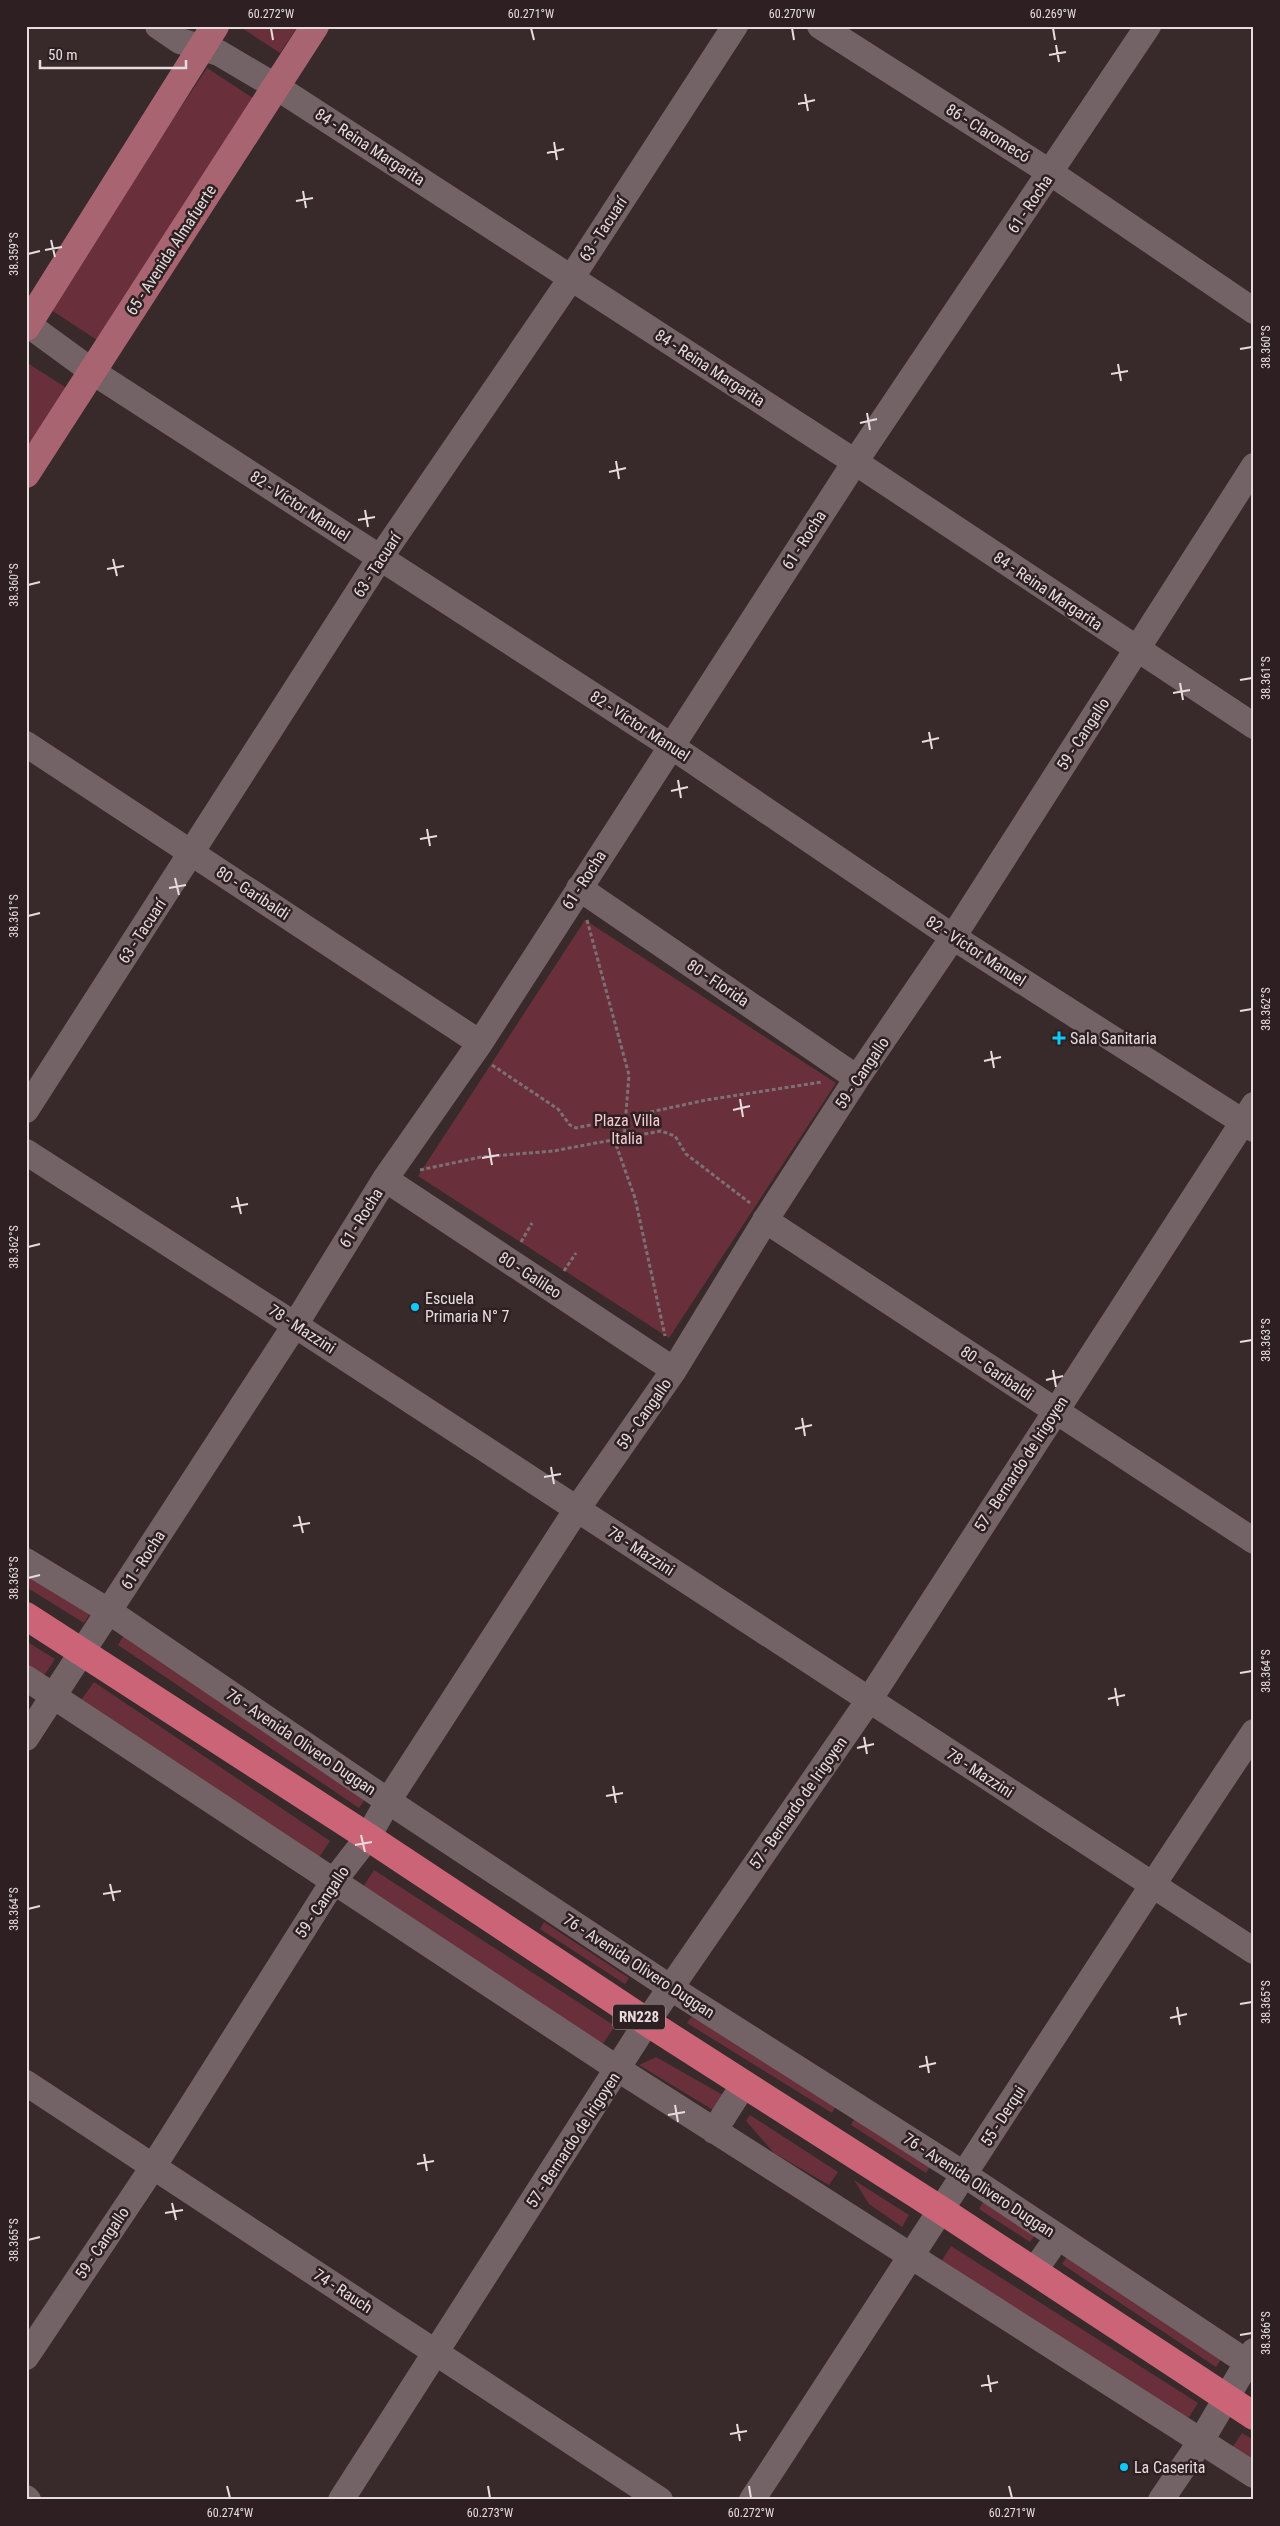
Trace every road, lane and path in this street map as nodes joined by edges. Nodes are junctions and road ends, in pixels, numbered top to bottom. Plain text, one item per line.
1 (158, 26) edge
2 (215, 26) edge
3 (315, 26) edge
4 (735, 26) edge
5 (820, 26) edge
6 (1148, 26) edge
7 (200, 49) junction
8 (276, 86) junction
9 (1051, 173) junction
10 (572, 277) junction
11 (1254, 311) edge
12 (27, 324) edge
13 (93, 372) junction
14 (855, 462) junction
15 (1254, 466) edge
16 (26, 474) edge
17 (380, 558) junction
18 (1137, 650) junction
19 (1254, 726) edge
20 (26, 744) edge
21 (671, 746) junction
22 (192, 853) junction
23 (579, 888) junction
24 (953, 937) junction
25 (476, 1047) junction
26 (856, 1077) junction
27 (26, 1110) edge
28 (626, 1117) junction
29 (1250, 1118) edge
30 (624, 1138) junction
31 (614, 1139) junction
32 (26, 1152) edge
33 (385, 1179) junction
34 (766, 1218) junction
35 (295, 1325) junction
36 (674, 1370) junction
37 (1055, 1412) junction
38 (576, 1509) junction
39 (1254, 1541) edge
40 (26, 1561) edge
41 (110, 1612) junction
42 (26, 1616) edge
43 (82, 1654) junction
44 (26, 1678) edge
45 (54, 1696) junction
46 (869, 1700) junction
47 (1254, 1732) edge
48 (26, 1738) edge
49 (388, 1801) junction
50 (368, 1837) junction
51 (333, 1882) junction
52 (1151, 1886) junction
53 (1254, 1951) edge
54 (671, 1988) junction
55 (647, 2022) junction
56 (618, 2069) junction
57 (26, 2083) edge
58 (744, 2084) junction
59 (714, 2131) junction
60 (153, 2167) junction
61 (965, 2175) junction
62 (941, 2210) junction
63 (1058, 2237) junction
64 (911, 2258) junction
65 (1034, 2271) junction
66 (437, 2353) junction
67 (26, 2357) edge
68 (1251, 2360) edge
69 (1226, 2398) junction
70 (1254, 2416) edge
71 (1201, 2441) junction
72 (1254, 2475) edge
73 (341, 2500) edge
74 (660, 2500) edge
75 (752, 2500) edge
76 (1162, 2500) edge

1 - 7 street, 84 - Reina Margarita
2 - 7 main road
3 - 8 main road, 65 - Avenida Almafuerte
4 - 10 street, 63 - Tacuarí
5 - 9 street, 86 - Claromecó
6 - 9 street, 61 - Rocha
7 - 8 street, 84 - Reina Margarita
7 - 12 main road
8 - 10 street, 84 - Reina Margarita
8 - 13 main road, 65 - Avenida Almafuerte
9 - 11 street, 86 - Claromecó
9 - 14 street, 61 - Rocha
10 - 14 street, 84 - Reina Margarita
10 - 17 street, 63 - Tacuarí
12 - 13 street, 82 - Víctor Manuel
13 - 16 main road, 65 - Avenida Almafuerte
13 - 17 street, 82 - Víctor Manuel
14 - 18 street, 84 - Reina Margarita
14 - 21 street, 61 - Rocha
15 - 18 street, 59 - Cangallo
17 - 21 street, 82 - Víctor Manuel
17 - 22 street, 63 - Tacuarí
18 - 19 street, 84 - Reina Margarita
18 - 24 street, 59 - Cangallo
20 - 22 street, 80 - Garibaldi
21 - 23 street, 61 - Rocha
21 - 24 street, 82 - Víctor Manuel
22 - 25 street, 80 - Garibaldi
22 - 27 street, 63 - Tacuarí
23 - 25 street, 61 - Rocha
23 - 26 street, 80 - Florida
23 - 28 path
24 - 26 street, 59 - Cangallo
24 - 29 street, 82 - Víctor Manuel
25 - 28 path
25 - 33 street, 61 - Rocha
26 - 28 path
26 - 34 street, 59 - Cangallo
28 - 30 path
29 - 37 street, 57 - Bernardo de Irigoyen
30 - 31 path
30 - 34 path
31 - 33 path
31 - 36 path
32 - 35 street, 78 - Mazzini
33 - 35 street, 61 - Rocha
33 - 36 street, 80 - Galileo
34 - 36 street, 59 - Cangallo
34 - 37 street, 80 - Garibaldi
35 - 38 street, 78 - Mazzini
35 - 41 street, 61 - Rocha
36 - 38 street, 59 - Cangallo
37 - 39 street, 80 - Garibaldi
37 - 46 street, 57 - Bernardo de Irigoyen
38 - 46 street, 78 - Mazzini
38 - 49 street, 59 - Cangallo
40 - 41 street, 76 - Avenida Olivero Duggan
41 - 43 street, 61 - Rocha
41 - 49 street, 76 - Avenida Olivero Duggan
42 - 43 highway, RN228
43 - 45 street, 61 - Rocha
43 - 50 highway, RN228
44 - 45 street
45 - 48 street, 61 - Rocha
45 - 51 street
46 - 52 street, 78 - Mazzini
46 - 54 street, 57 - Bernardo de Irigoyen
47 - 52 street, 55 - Derqui
49 - 50 street, 59 - Cangallo
49 - 54 street, 76 - Avenida Olivero Duggan
50 - 51 street, 59 - Cangallo
50 - 55 highway, RN228
51 - 56 street
51 - 60 street, 59 - Cangallo
52 - 53 street, 78 - Mazzini
52 - 61 street, 55 - Derqui
54 - 55 street, 57 - Bernardo de Irigoyen
54 - 61 street, 76 - Avenida Olivero Duggan
55 - 56 street, 57 - Bernardo de Irigoyen
55 - 58 highway, RN228
56 - 59 street
56 - 66 street, 57 - Bernardo de Irigoyen
57 - 60 street, 74 - Rauch
58 - 59 street
58 - 62 highway, RN228
59 - 64 street
60 - 66 street, 74 - Rauch
60 - 67 street, 59 - Cangallo
61 - 62 street, 55 - Derqui
61 - 63 street, 76 - Avenida Olivero Duggan
62 - 64 street, 55 - Derqui
62 - 65 highway, RN228
63 - 65 street
63 - 68 street, 76 - Avenida Olivero Duggan
64 - 71 street
64 - 75 street, 55 - Derqui
65 - 69 highway, RN228
66 - 73 street, 57 - Bernardo de Irigoyen
66 - 74 street, 74 - Rauch
68 - 69 street
69 - 70 highway, RN228
69 - 71 street
71 - 72 street
71 - 76 street

